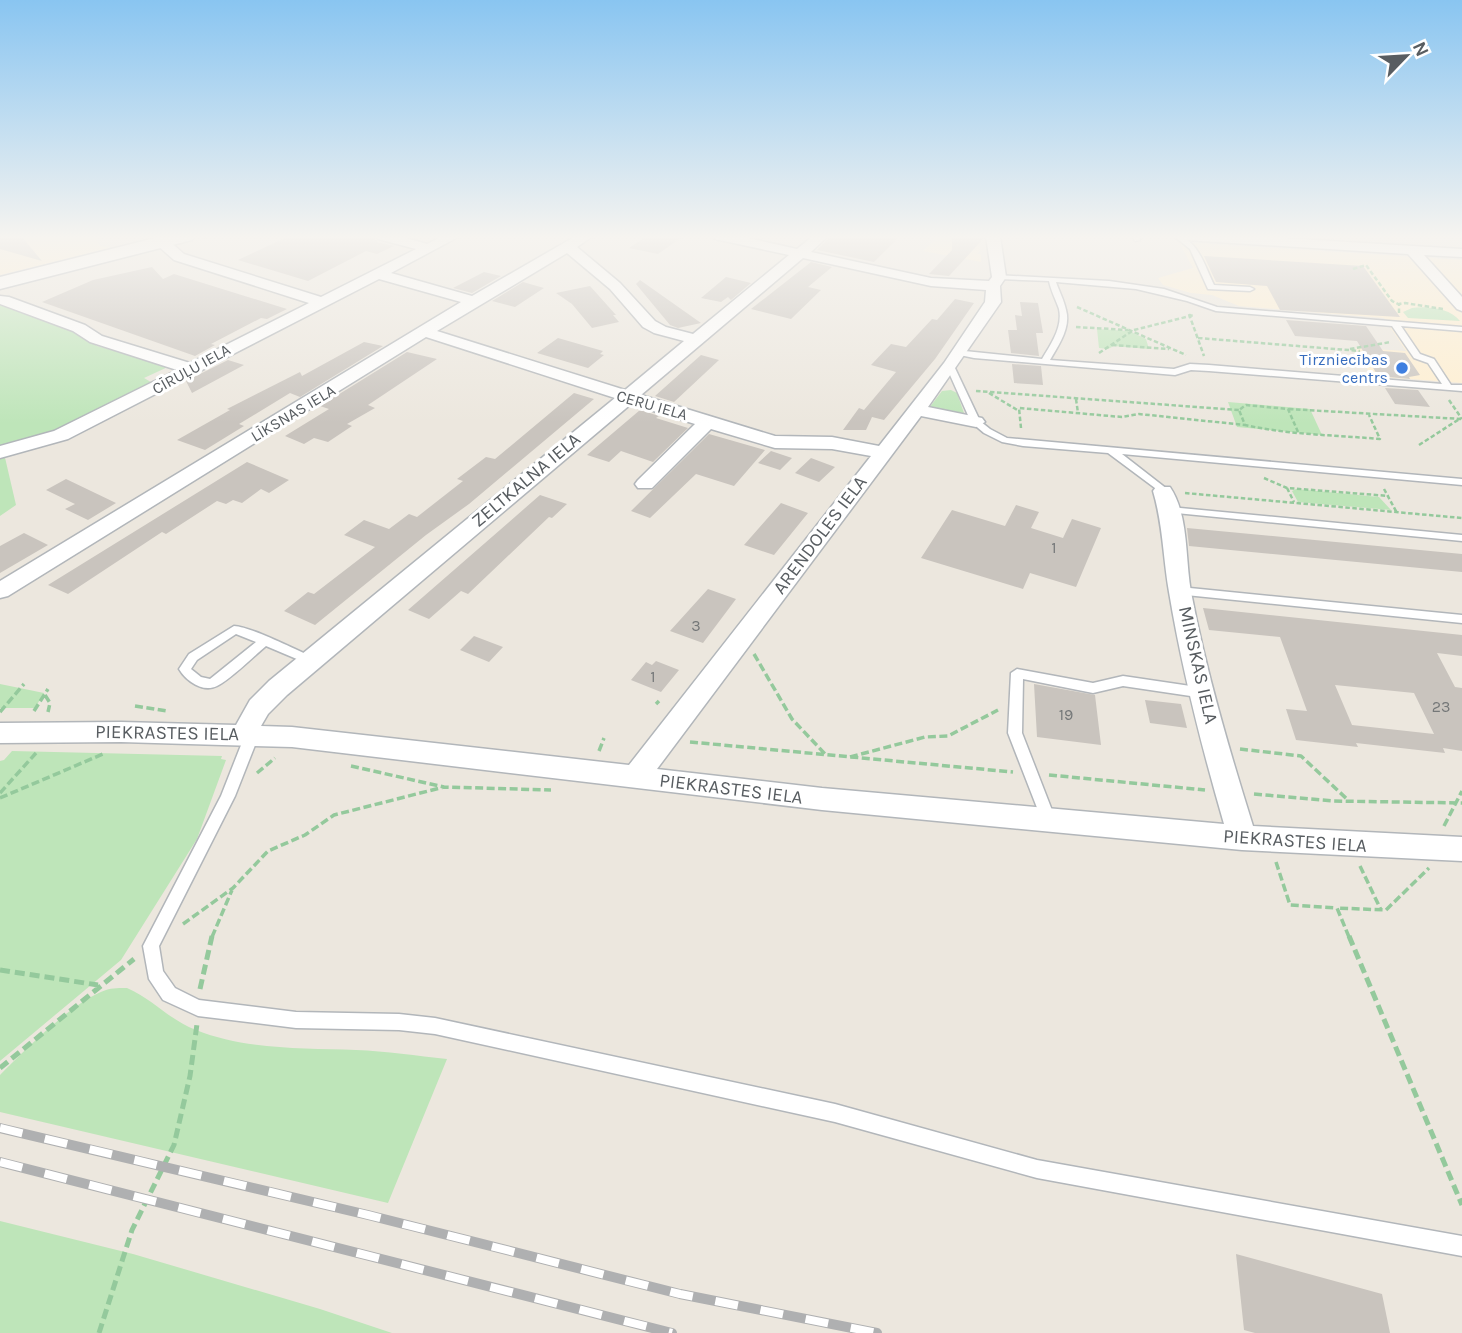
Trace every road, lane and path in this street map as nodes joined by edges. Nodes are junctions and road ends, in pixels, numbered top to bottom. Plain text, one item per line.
1 (17, 298) edge
2 (310, 298) edge
3 (329, 298) edge
4 (464, 298) edge
5 (479, 298) edge
6 (625, 298) edge
7 (745, 298) edge
8 (994, 298) edge
9 (1056, 298) joint
10 (1184, 298) edge
11 (1192, 298) edge
12 (1390, 298) edge
13 (474, 301) junction
14 (322, 302) junction
15 (1399, 304) junction
16 (1216, 309) junction
17 (1446, 310) dead end
18 (1400, 314) dead end
19 (1190, 316) junction
20 (1395, 324) junction
21 (1063, 326) junction
22 (1462, 329) edge
23 (1132, 331) junction
24 (425, 332) junction
25 (1198, 338) junction
26 (1405, 338) junction
27 (695, 339) junction
28 (1112, 345) junction
29 (1175, 350) junction
30 (1345, 350) junction
31 (1360, 351) dead end
32 (954, 359) junction
33 (1045, 362) junction
34 (1081, 365) junction
35 (189, 368) junction
36 (1209, 368) junction
37 (1444, 386) junction
38 (1462, 388) edge
39 (963, 390) junction
40 (987, 392) junction
41 (624, 397) junction
42 (1076, 399) junction
43 (1288, 409) junction
44 (916, 410) junction
45 (1020, 411) junction
46 (1239, 411) junction
47 (1078, 414) junction
48 (1369, 415) junction
49 (1462, 419) edge
50 (709, 421) junction
51 (976, 422) junction
52 (1245, 425) junction
53 (1298, 432) junction
54 (1023, 443) junction
55 (1419, 445) dead end
56 (1111, 450) junction
57 (0, 452) edge
58 (883, 452) junction
59 (1376, 474) junction
60 (1254, 475) dead end
61 (1462, 482) edge
62 (645, 484) dead end
63 (1287, 488) junction
64 (1389, 496) junction
65 (1166, 500) junction
66 (1294, 503) junction
67 (1397, 512) junction
68 (1462, 518) edge
69 (1409, 533) junction
70 (1462, 538) edge
71 (1180, 591) junction
72 (0, 592) edge
73 (1462, 619) edge
74 (265, 641) junction
75 (740, 641) junction
76 (311, 661) junction
77 (24, 684) dead end
78 (48, 689) dead end
79 (1204, 693) junction
80 (45, 695) junction
81 (1017, 700) junction
82 (0, 712) edge
83 (22, 713) dead end
84 (46, 718) dead end
85 (0, 733) edge
86 (604, 738) dead end
87 (247, 741) junction
88 (680, 741) dead end
89 (1217, 747) junction
90 (26, 748) dead end
91 (99, 750) dead end
92 (827, 756) junction
93 (281, 757) dead end
94 (845, 758) junction
95 (596, 760) dead end
96 (344, 765) dead end
97 (1030, 774) junction
98 (635, 778) junction
99 (444, 787) junction
100 (561, 790) dead end
101 (1217, 791) dead end
102 (1462, 791) edge
103 (1245, 793) dead end
104 (0, 795) edge
105 (1349, 801) junction
106 (1455, 803) junction
107 (1462, 803) edge
108 (1048, 818) junction
109 (1255, 839) junction
110 (1451, 841) edge
111 (1350, 846) junction
112 (1430, 867) dead end
113 (233, 888) junction
114 (1337, 908) junction
115 (1379, 911) junction
116 (151, 946) junction
117 (0, 970) edge
118 (100, 985) junction
119 (198, 1007) junction
120 (0, 1068) edge
121 (1460, 1198) edge
122 (1462, 1205) edge
123 (1462, 1246) edge
124 (99, 1333) edge

1 - 35 street
2 - 14 street
3 - 14 street, CĪRUĻU IELA
4 - 13 street
5 - 13 street, LĪKSNAS IELA
6 - 27 street
7 - 27 street, ZELTKALNA IELA
8 - 32 street, ARENDOLES IELA
9 - 21 lane
9 - 23 path
10 - 19 path
11 - 16 lane
12 - 15 path
13 - 24 street, LĪKSNAS IELA
14 - 35 street, CĪRUĻU IELA
15 - 17 path
15 - 18 path
16 - 19 path
16 - 20 lane
19 - 23 path
19 - 25 path
20 - 22 lane
20 - 26 lane
21 - 23 path
21 - 33 lane
23 - 28 path
23 - 29 path
24 - 41 street, CERU IELA
24 - 72 street, LĪKSNAS IELA
25 - 30 path
25 - 36 path
26 - 30 path
26 - 37 lane
27 - 41 street, ZELTKALNA IELA
28 - 29 path
28 - 34 path
29 - 36 path
30 - 31 path
32 - 33 lane
32 - 39 lane
32 - 44 street, ARENDOLES IELA
33 - 34 lane
34 - 36 lane
35 - 57 street, CĪRUĻU IELA
36 - 37 lane
37 - 38 lane
37 - 49 path
39 - 40 path
39 - 51 lane
40 - 42 path
40 - 45 path
41 - 50 street, CERU IELA
41 - 76 street, ZELTKALNA IELA
42 - 46 path
42 - 47 path
43 - 46 path
43 - 48 path
43 - 53 path
44 - 51 street
44 - 58 street, ARENDOLES IELA
45 - 47 path
45 - 54 path
46 - 52 path
47 - 52 path
48 - 49 path
48 - 53 path
49 - 55 path
50 - 58 street, CERU IELA
50 - 62 street
51 - 54 lane
52 - 53 path
54 - 56 lane
56 - 59 lane
56 - 65 lane
58 - 75 street, ARENDOLES IELA
59 - 61 lane
59 - 64 path
60 - 63 path
63 - 64 path
63 - 66 path
64 - 67 path
65 - 66 path
65 - 69 lane
65 - 71 street, MINSKAS IELA
66 - 67 path
67 - 68 path
67 - 69 path
69 - 70 lane
71 - 73 lane
71 - 79 street, MINSKAS IELA
74 - 74 lane
74 - 76 lane
75 - 92 path
75 - 98 street, ARENDOLES IELA
76 - 87 street, ZELTKALNA IELA
77 - 82 path
78 - 80 path
79 - 81 lane
79 - 89 street, MINSKAS IELA
80 - 83 path
80 - 84 path
81 - 94 path
81 - 97 lane
85 - 87 street, PIEKRASTES IELA
86 - 95 path
87 - 93 path
87 - 98 street, PIEKRASTES IELA
87 - 116 lane
88 - 92 path
89 - 105 path
89 - 109 street, MINSKAS IELA
90 - 104 path
91 - 104 path
92 - 94 path
94 - 97 path
96 - 99 path
97 - 101 path
97 - 108 lane
98 - 108 street, PIEKRASTES IELA
99 - 100 path
99 - 113 path
102 - 106 path
103 - 105 path
105 - 106 path
106 - 107 path
106 - 110 path
108 - 109 street, PIEKRASTES IELA
109 - 111 street, PIEKRASTES IELA
109 - 114 path
110 - 111 street, PIEKRASTES IELA
111 - 115 path
112 - 115 path
113 - 116 path
113 - 119 path
114 - 115 path
114 - 121 path
116 - 118 path
116 - 119 lane
117 - 118 path
118 - 120 path
119 - 123 lane
119 - 124 path
121 - 122 path

